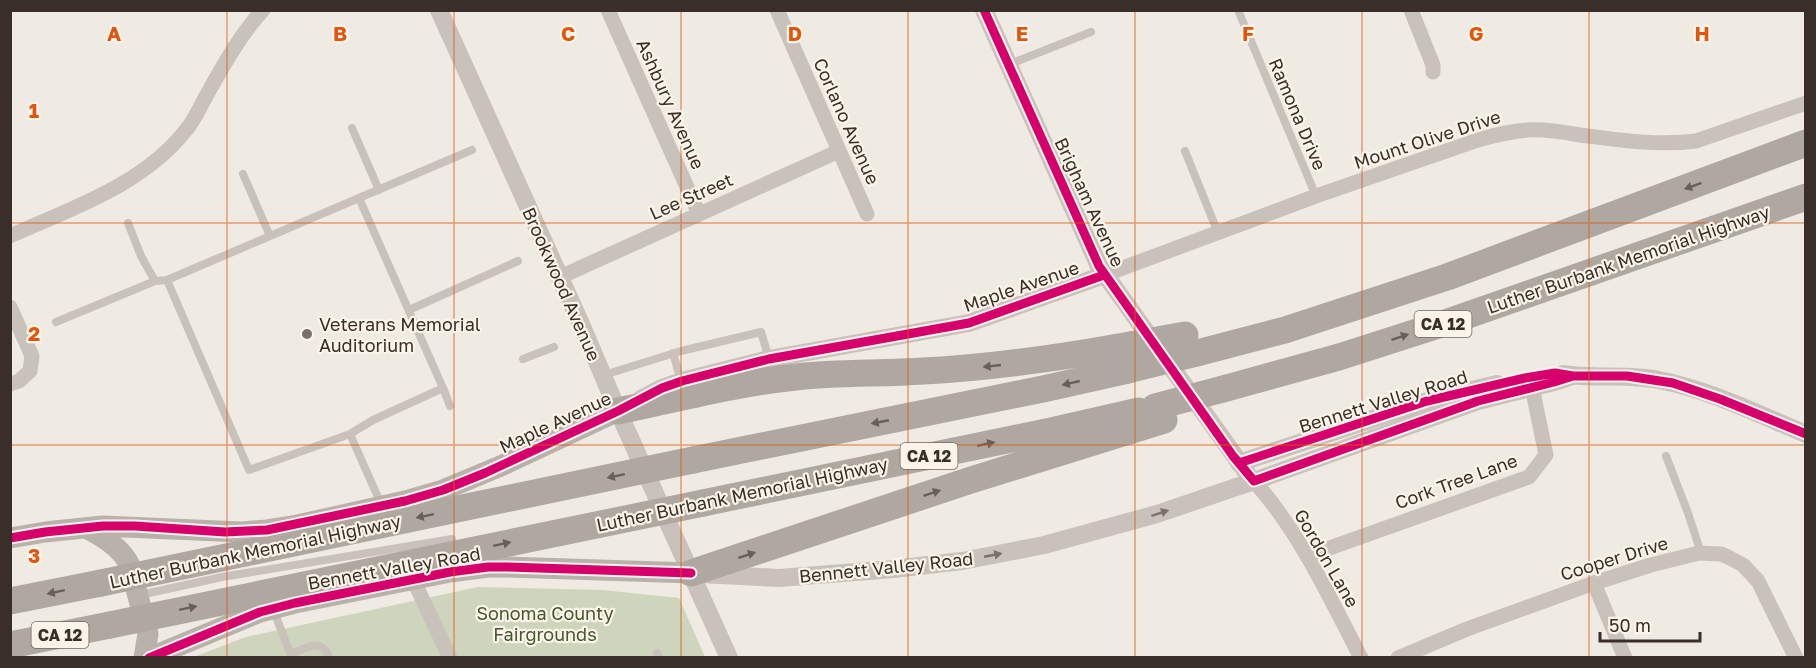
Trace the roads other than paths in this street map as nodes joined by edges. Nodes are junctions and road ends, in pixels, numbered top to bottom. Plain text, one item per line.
1 (263, 10) edge
2 (439, 10) edge
3 (608, 10) edge
4 (777, 10) edge
5 (984, 10) edge
6 (1238, 10) edge
7 (1411, 10) edge
8 (1091, 32) dead end
9 (1008, 65) junction
10 (1433, 72) dead end
11 (1806, 103) edge
12 (352, 128) dead end
13 (1806, 145) edge
14 (472, 150) dead end
15 (839, 151) junction
16 (1185, 151) dead end
17 (243, 174) dead end
18 (379, 189) junction
19 (1316, 196) junction
20 (1806, 197) edge
21 (359, 198) junction
22 (699, 213) junction
23 (867, 213) dead end
24 (128, 223) dead end
25 (1218, 233) junction
26 (10, 236) edge
27 (270, 236) junction
28 (518, 261) dead end
29 (1104, 275) junction
30 (560, 277) junction
31 (168, 280) junction
32 (155, 281) junction
33 (10, 307) edge
34 (409, 310) junction
35 (56, 322) dead end
36 (1191, 344) junction
37 (554, 347) dead end
38 (674, 353) junction
39 (523, 359) dead end
40 (769, 359) junction
41 (603, 376) junction
42 (1573, 376) junction
43 (682, 381) junction
44 (10, 384) edge
45 (1532, 387) junction
46 (443, 388) junction
47 (450, 406) dead end
48 (618, 411) junction
49 (1160, 414) junction
50 (350, 434) junction
51 (1806, 434) edge
52 (1666, 456) dead end
53 (1239, 463) junction
54 (1254, 481) junction
55 (382, 506) junction
56 (86, 528) junction
57 (10, 538) edge
58 (452, 539) dead end
59 (1701, 553) junction
60 (1307, 556) junction
61 (249, 573) junction
62 (692, 573) junction
63 (413, 579) junction
64 (1594, 583) junction
65 (138, 596) junction
66 (10, 602) edge
67 (266, 610) junction
68 (10, 645) edge
69 (153, 656) edge
70 (292, 656) edge
71 (330, 657) edge
72 (450, 657) edge
73 (729, 657) edge
74 (1361, 657) edge
75 (1398, 657) edge
76 (1625, 657) edge
77 (1796, 657) edge

1 - 26 street
2 - 30 street, Brookwood Avenue
3 - 22 street, Ashbury Avenue
4 - 15 street, Corlano Avenue
5 - 9 street, Brigham Avenue
6 - 19 lane, Ramona Drive
7 - 10 street
8 - 9 lane
9 - 29 street, Brigham Avenue
11 - 19 street, Mount Olive Drive
12 - 18 lane
13 -> 36 highway, Luther Burbank Memorial Highway / CA 12
14 - 18 lane
15 - 22 street, Lee Street
15 - 23 street, Corlano Avenue
16 - 25 lane
17 - 27 lane
18 - 21 lane
19 - 25 street, Mount Olive Drive
49 -> 20 highway, Luther Burbank Memorial Highway / CA 12, bridge
21 - 27 lane
21 - 34 lane
22 - 30 street, Lee Street
24 - 32 lane
25 - 29 street, Mount Olive Drive
27 - 31 lane
28 - 34 lane
29 - 40 street, Maple Avenue
29 - 53 street, Brigham Avenue
30 - 41 street, Brookwood Avenue
31 - 32 lane
31 - 50 lane
32 - 35 lane
33 - 44 street
34 - 46 lane
36 -> 48 highway, bridge
36 -> 66 highway, Luther Burbank Memorial Highway / CA 12, bridge
37 - 39 lane
38 - 40 lane
38 - 41 lane
38 - 43 lane
40 - 43 street, Maple Avenue
41 - 48 street, Brookwood Avenue
42 - 45 street, Bennett Valley Road
42 - 51 street, Bennett Valley Road
42 - 53 street, Bennett Valley Road
43 - 48 street, Maple Avenue
45 - 54 street, Bennett Valley Road
45 - 60 street, Cork Tree Lane
46 - 47 lane
46 - 50 lane
48 - 55 main road, Maple Avenue
48 - 62 street, Brookwood Avenue
62 -> 49 highway
68 -> 49 highway, Luther Burbank Memorial Highway / CA 12, bridge
50 - 55 lane
52 - 59 lane
53 - 54 street, Brigham Avenue
54 - 60 street, Gordon Lane
62 -> 54 street, Bennett Valley Road
55 - 56 main road, Maple Avenue
56 - 57 main road, Maple Avenue
56 - 65 main road
58 - 61 lane
59 - 64 street, Cooper Drive
59 - 77 street, Cooper Drive
60 - 74 street, Gordon Lane
61 - 65 lane
61 - 67 lane
62 - 63 main road, Bennett Valley Road
62 - 73 street, Brookwood Avenue
63 - 67 main road, Bennett Valley Road
63 - 72 street
64 - 75 street, Cooper Drive
64 - 76 street
65 - 69 main road
67 - 69 main road, Bennett Valley Road
67 - 70 lane
70 - 71 lane

